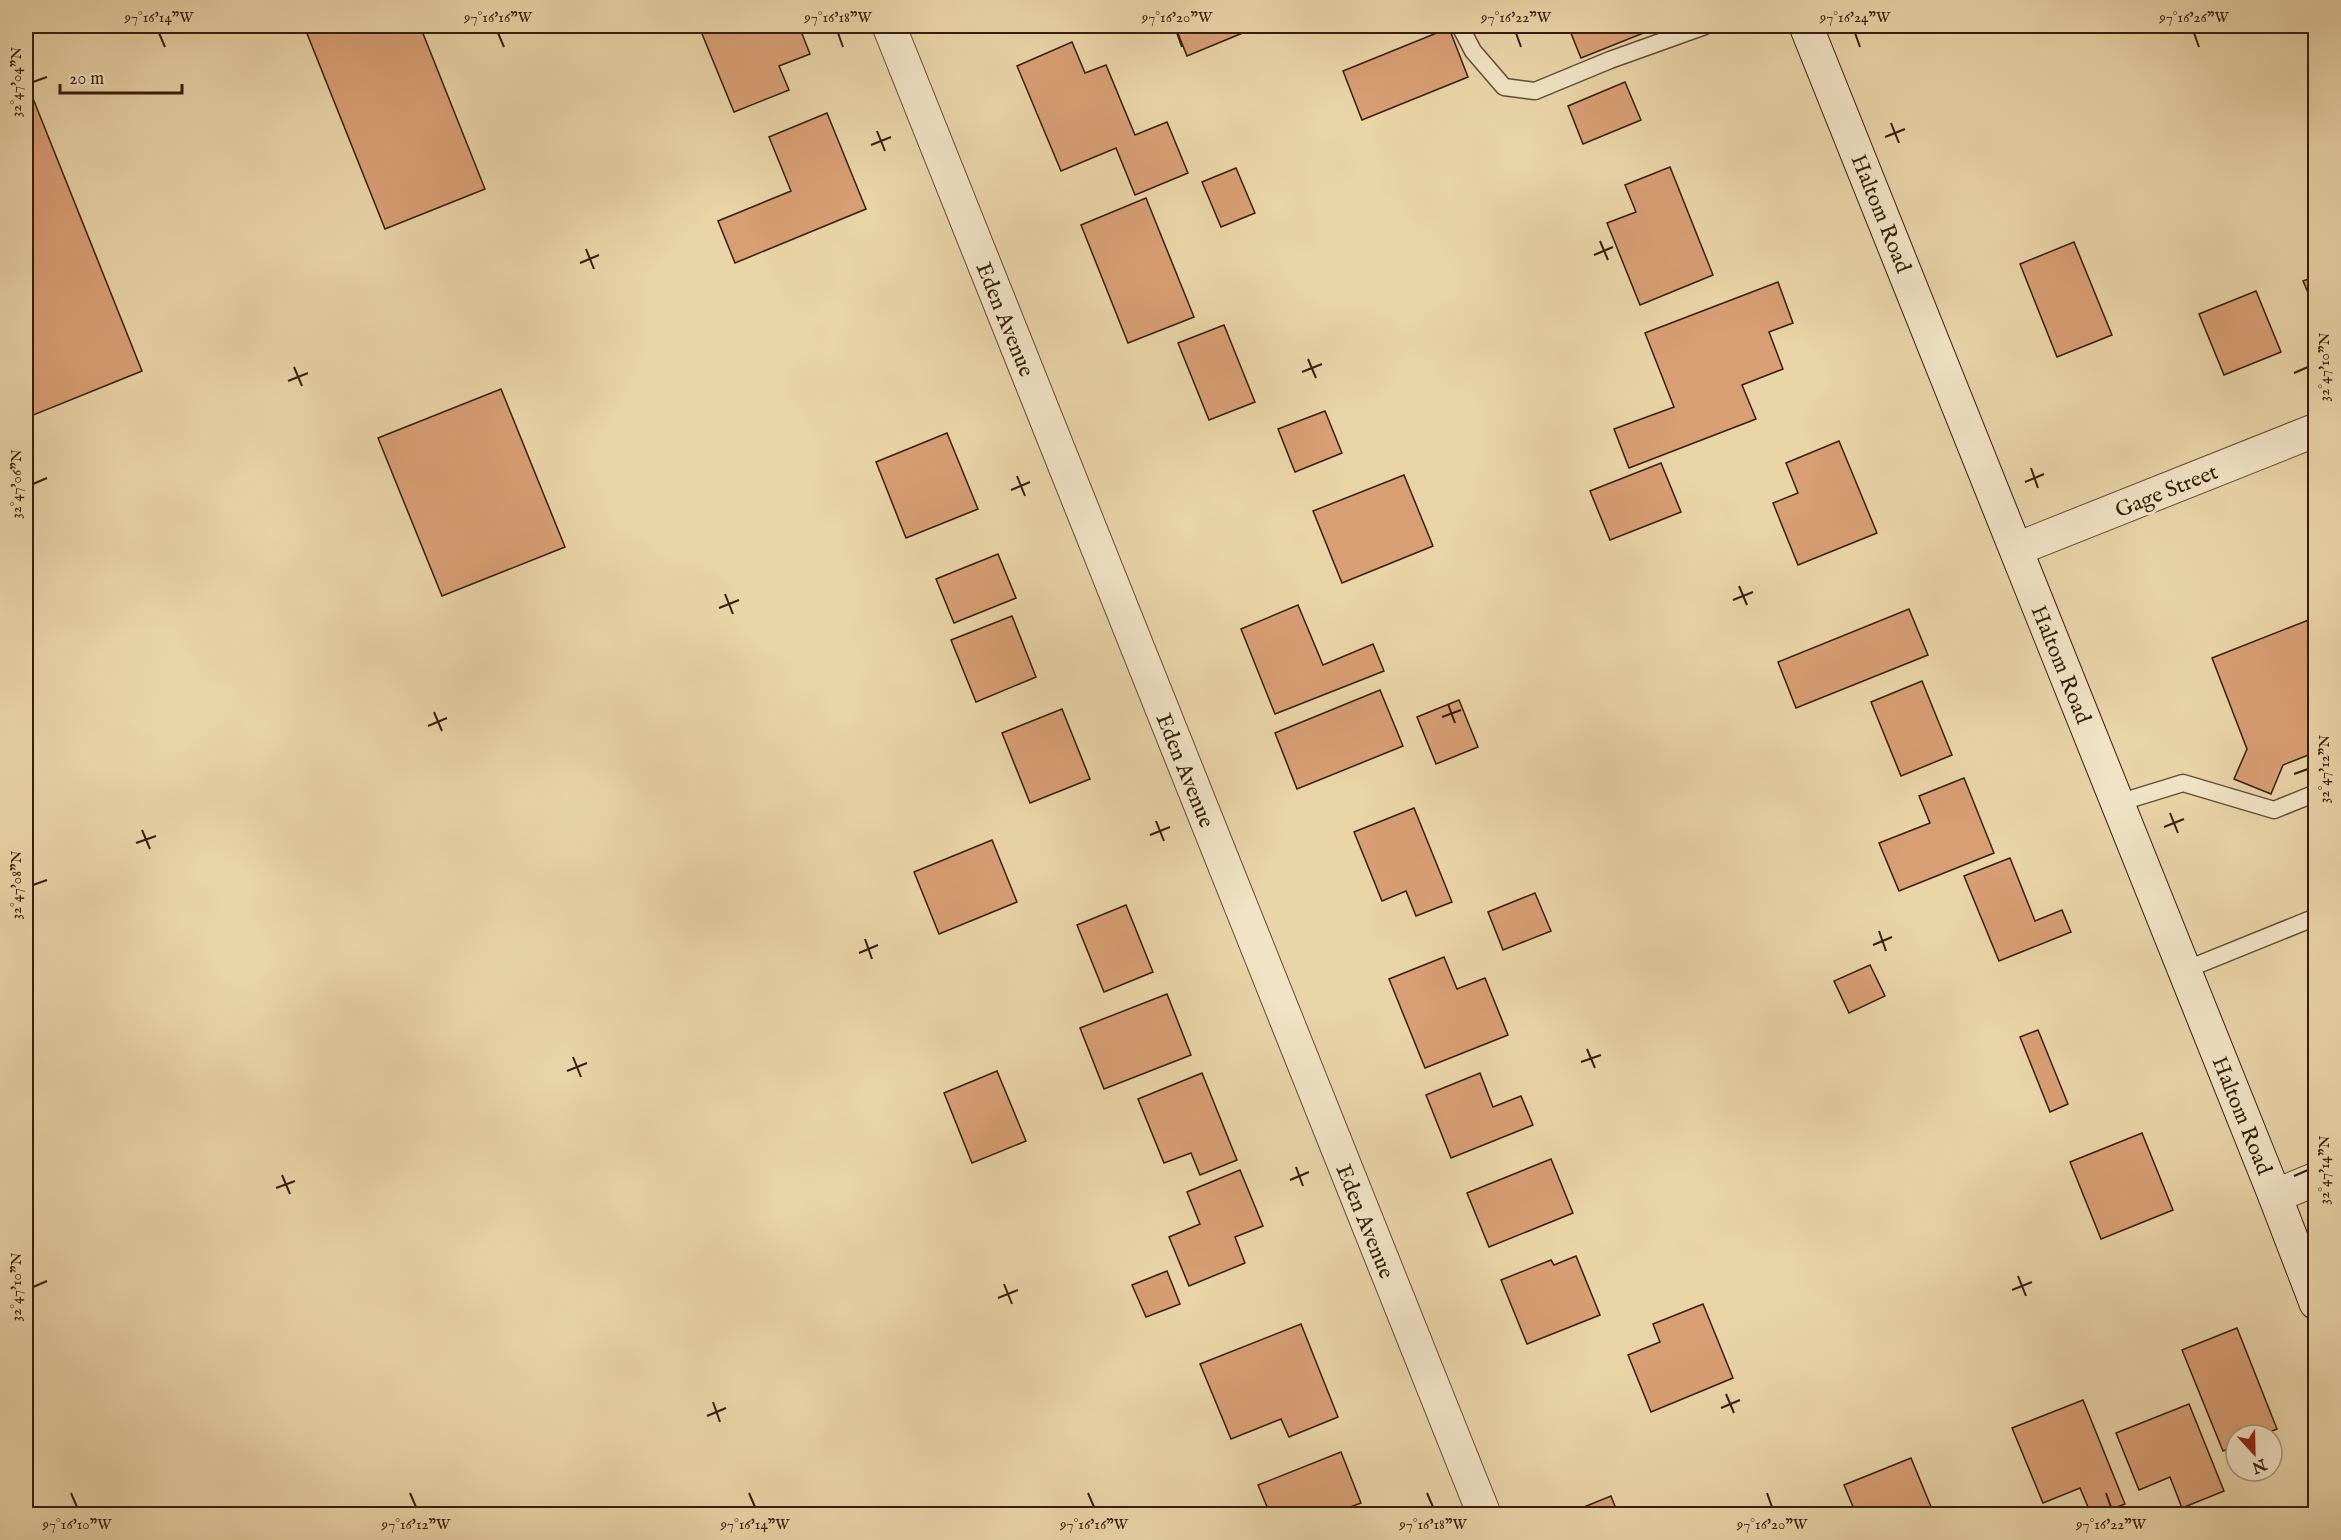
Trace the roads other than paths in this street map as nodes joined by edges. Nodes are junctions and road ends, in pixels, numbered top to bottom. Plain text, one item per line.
1 (889, 26) edge
2 (1460, 26) edge
3 (1705, 26) edge
4 (1806, 26) edge
5 (2316, 430) edge
6 (2017, 549) junction
7 (2316, 794) edge
8 (2118, 803) junction
9 (2316, 917) edge
10 (2185, 970) junction
11 (2316, 1179) edge
12 (2275, 1196) junction
13 (2316, 1303) edge
14 (1484, 1515) edge

1 - 14 street, Eden Avenue
2 - 3 lane
4 - 6 street, Haltom Road
5 - 6 street, Gage Street
6 - 8 street, Haltom Road
7 - 8 lane
8 - 10 street, Haltom Road
9 - 10 lane
10 - 12 street, Haltom Road
11 - 12 street
12 - 13 street, Haltom Road

